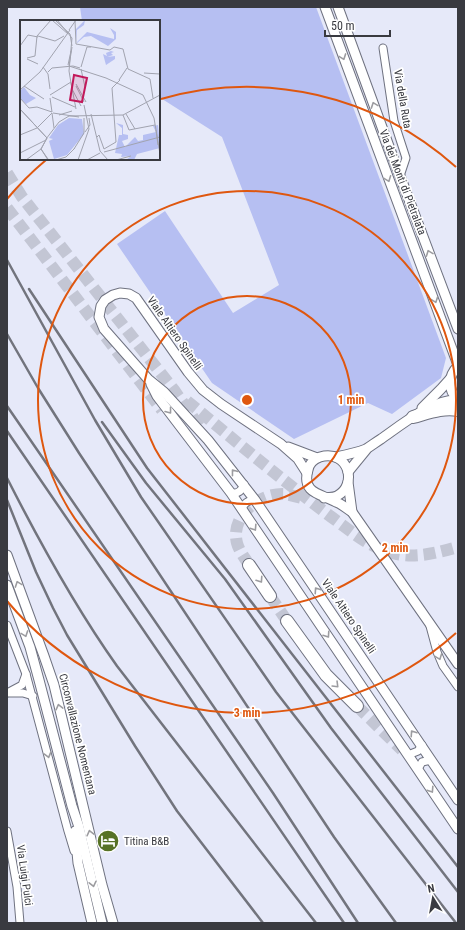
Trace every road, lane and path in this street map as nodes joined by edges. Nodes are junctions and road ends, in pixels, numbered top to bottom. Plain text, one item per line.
1 (325, 7) edge
2 (338, 7) edge
3 (383, 48) dead end
4 (400, 176) junction
5 (458, 329) edge
6 (458, 366) edge
7 (148, 379) junction
8 (450, 379) junction
9 (458, 400) edge
10 (458, 410) edge
11 (413, 417) junction
12 (281, 444) junction
13 (367, 449) junction
14 (336, 456) junction
15 (317, 458) junction
16 (307, 473) junction
17 (348, 477) junction
18 (244, 484) junction
19 (231, 493) junction
20 (324, 498) junction
21 (256, 500) junction
22 (242, 510) junction
23 (352, 512) junction
24 (7, 555) edge
25 (249, 565) tunnel mouth
26 (7, 585) edge
27 (270, 596) tunnel mouth
28 (287, 621) tunnel mouth
29 (428, 622) junction
30 (7, 625) edge
31 (458, 664) edge
32 (26, 674) junction
33 (458, 687) edge
34 (7, 693) edge
35 (33, 696) junction
36 (357, 706) tunnel mouth
37 (422, 745) junction
38 (408, 755) junction
39 (431, 760) junction
40 (418, 769) junction
41 (458, 800) edge
42 (72, 806) junction
43 (458, 829) edge
44 (7, 831) edge
45 (78, 863) junction
46 (20, 923) edge
47 (92, 923) edge
48 (102, 923) edge
49 (113, 923) edge

1 -> 6 street, Via dei Monti di Pietralata
4 -> 2 street, Via dei Monti di Pietralata
3 - 4 street, Via della Ruta
5 -> 4 street, Via dei Monti di Pietralata
6 - 8 street
7 - 12 street, Viale Altiero Spinelli
18 -> 7 street, Viale Altiero Spinelli
7 -> 19 street, Viale Altiero Spinelli
8 - 9 street
8 - 11 street
9 - 11 street
10 - 11 highway
11 - 13 street
12 - 15 street, Viale Altiero Spinelli
12 - 16 street, Viale Altiero Spinelli
13 - 14 street
13 - 17 street
14 - 15 street
14 - 17 street
15 - 16 street
16 - 20 street
17 - 20 street
17 - 23 street
18 - 19 street
18 - 21 street, Viale Altiero Spinelli
19 - 22 street, Viale Altiero Spinelli
20 - 23 street
21 - 22 street
37 -> 21 street, Viale Altiero Spinelli
22 -> 38 street, Viale Altiero Spinelli
23 - 29 street
49 -> 24 street, Circonvallazione Nomentana
25 -> 27 highway
26 -> 42 street
28 -> 36 highway
29 - 31 street
29 -> 33 street
30 - 32 street
32 - 34 street
32 - 35 street
34 - 35 street
35 -> 45 street
37 - 38 street
37 - 39 street, Viale Altiero Spinelli
38 - 40 street, Viale Altiero Spinelli
39 - 40 street
39 - 41 street, Viale Altiero Spinelli
40 -> 43 street, Viale Altiero Spinelli
42 - 45 street
42 -> 48 street
44 - 46 street, Via Luigi Pulci
45 - 47 street

